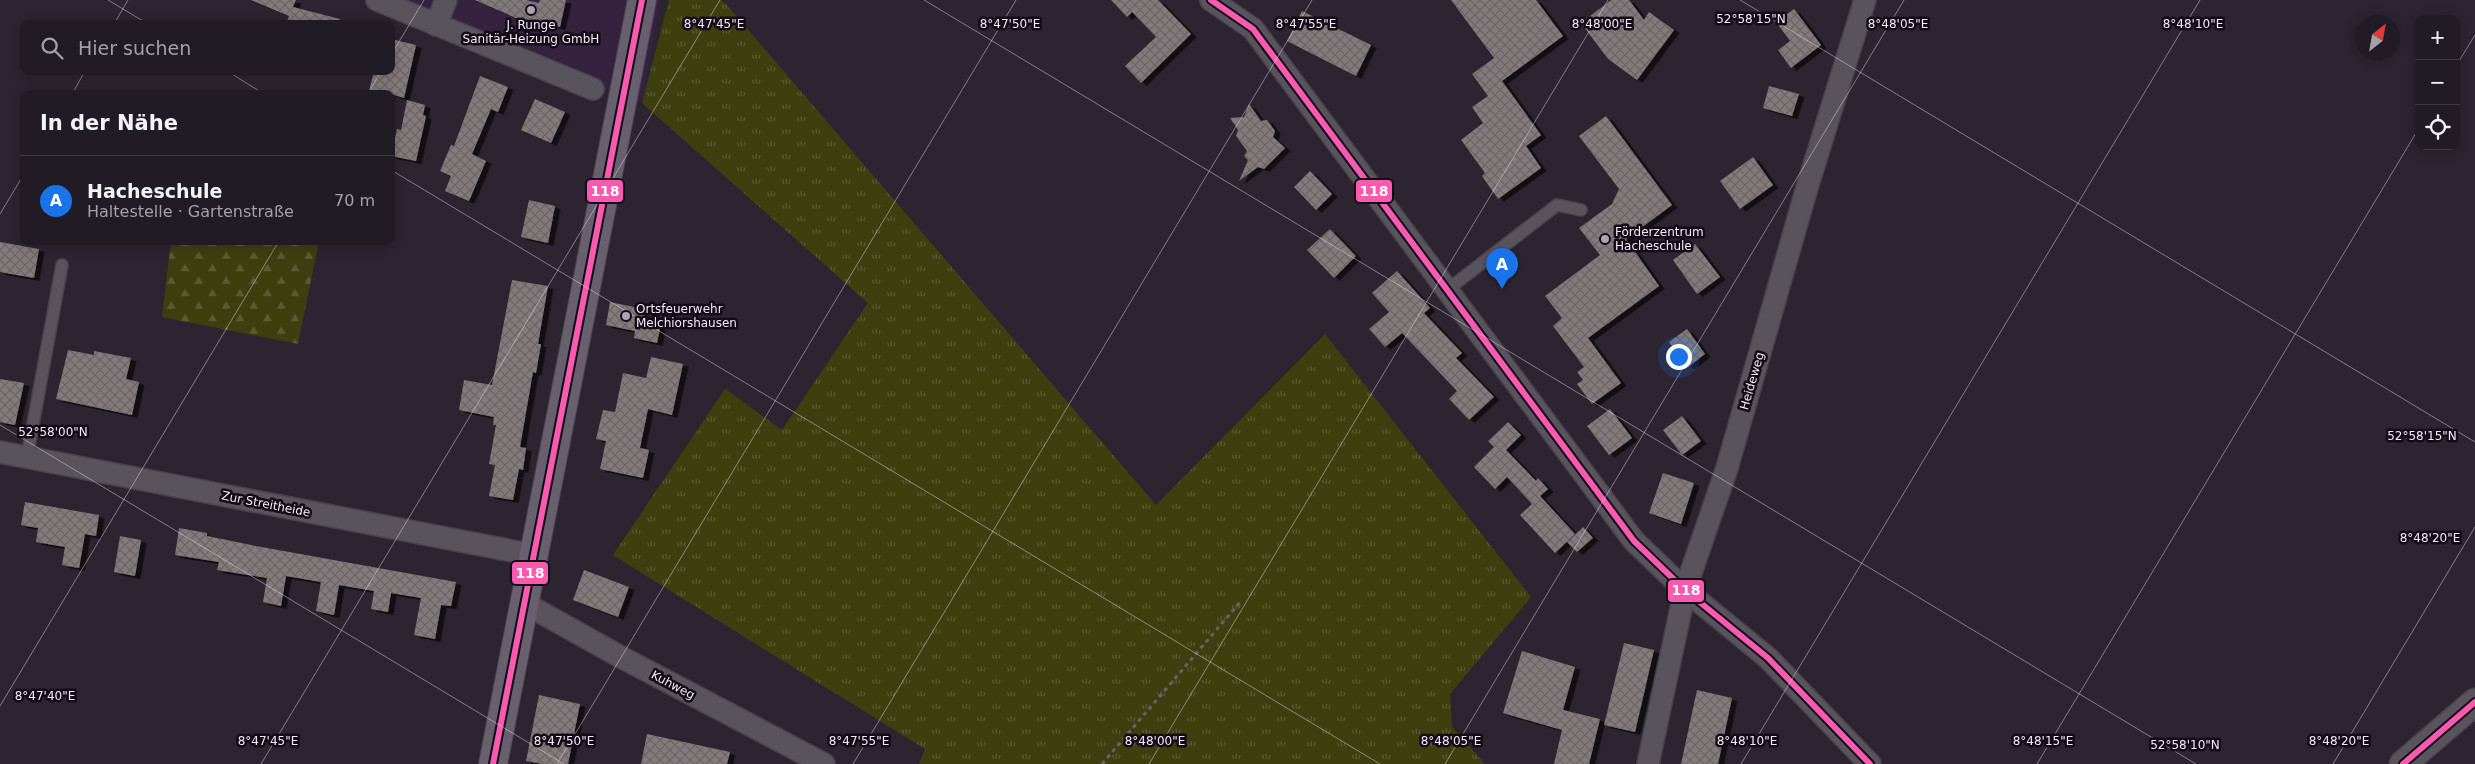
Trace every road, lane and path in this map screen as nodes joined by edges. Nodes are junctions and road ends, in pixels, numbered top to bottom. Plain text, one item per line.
1 (377, 0) edge
2 (446, 0) edge
3 (642, 0) edge
4 (1211, 0) edge
5 (1865, 0) edge
6 (436, 25) junction
7 (593, 89) dead end
8 (1581, 210) dead end
9 (62, 266) dead end
10 (1447, 290) junction
11 (0, 452) edge
12 (27, 457) junction
13 (533, 555) junction
14 (1685, 590) junction
15 (1240, 601) dead end
16 (524, 603) junction
17 (2475, 702) edge
18 (493, 764) edge
19 (824, 764) edge
20 (1102, 764) edge
21 (1648, 764) edge
22 (1870, 764) edge
23 (2403, 764) edge

1 - 6 street
2 - 6 street
3 - 13 main road
4 - 10 street
5 - 14 street, Heideweg
6 - 7 street
8 - 10 lane
9 - 12 lane
10 - 14 street
11 - 12 street, Zur Streitheide
12 - 13 street, Zur Streitheide
13 - 16 main road
14 - 21 street, Heideweg
14 - 22 street
15 - 20 path
16 - 18 main road
16 - 19 street, Kuhweg
17 - 23 street

